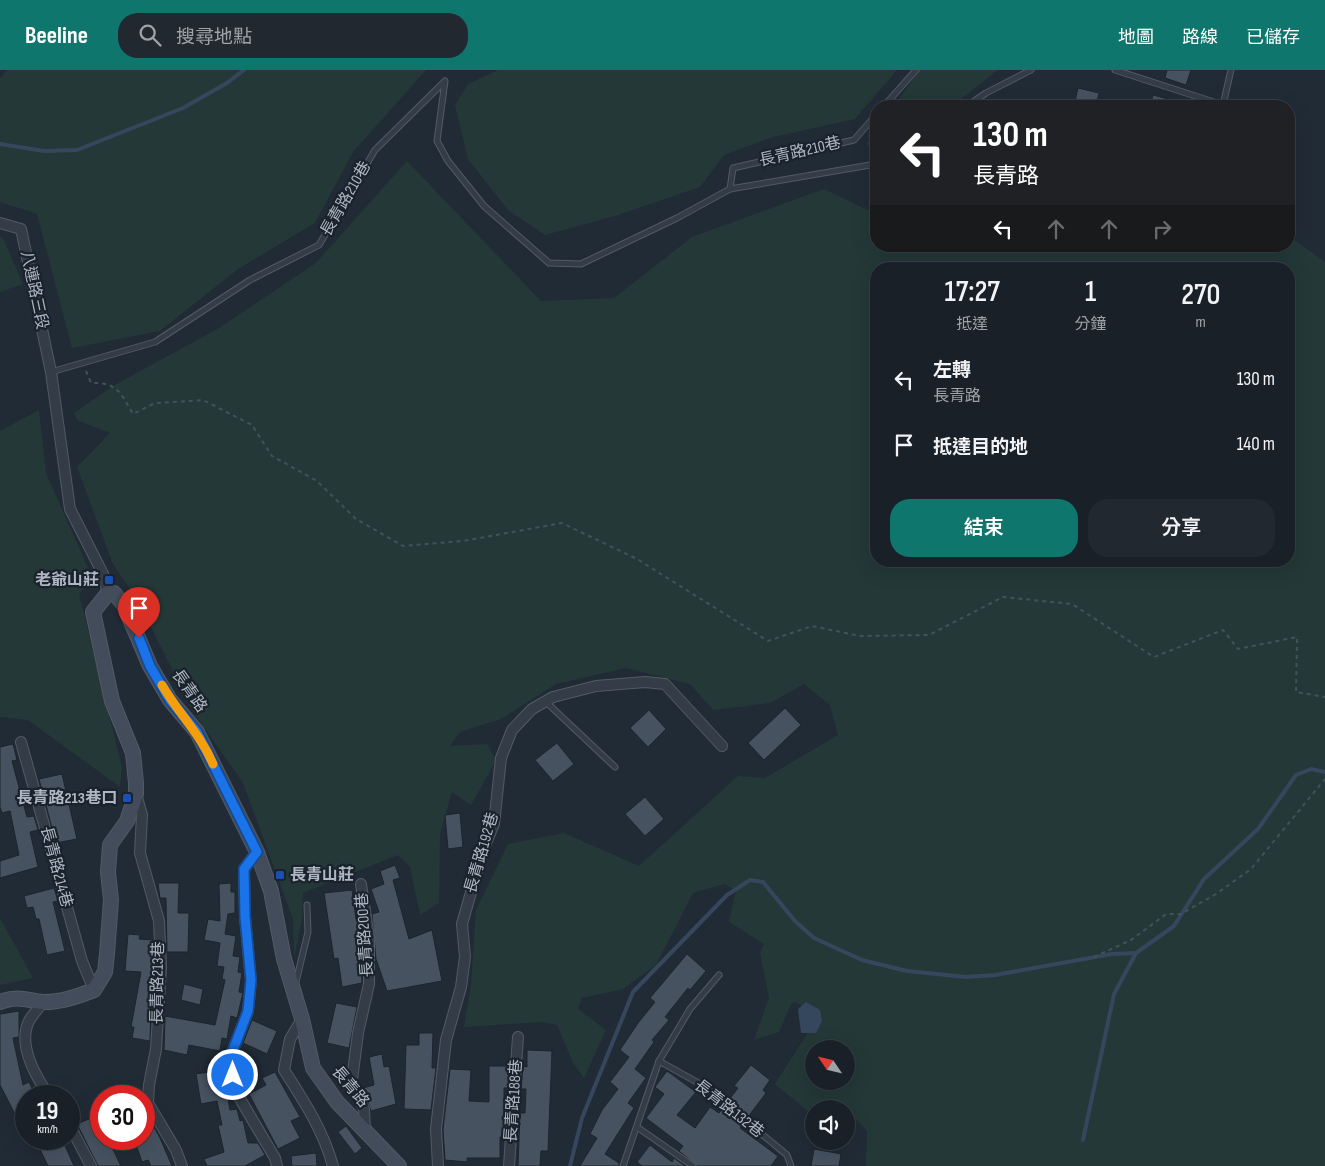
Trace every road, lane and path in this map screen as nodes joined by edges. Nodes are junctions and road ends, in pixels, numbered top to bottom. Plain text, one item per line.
1 (916, 70) edge
2 (1031, 70) edge
3 (1115, 70) edge
4 (1231, 70) edge
5 (889, 100) edge
6 (976, 100) edge
7 (1206, 100) edge
8 (1225, 100) edge
9 (870, 122) edge
10 (870, 165) edge
11 (730, 189) junction
12 (0, 223) edge
13 (83, 363) junction
14 (51, 372) junction
15 (108, 593) junction
16 (1325, 697) edge
17 (545, 702) junction
18 (21, 742) dead end
19 (722, 746) dead end
20 (614, 768) dead end
21 (1325, 779) edge
22 (136, 794) junction
23 (257, 852) junction
24 (361, 884) dead end
25 (307, 905) dead end
26 (1094, 957) dead end
27 (719, 976) dead end
28 (94, 990) junction
29 (294, 991) junction
30 (0, 1002) edge
31 (43, 1002) junction
32 (302, 1019) junction
33 (518, 1037) dead end
34 (659, 1061) junction
35 (43, 1085) edge
36 (636, 1127) junction
37 (365, 1132) junction
38 (80, 1145) edge
39 (389, 1161) edge
40 (91, 1166) edge
41 (182, 1166) edge
42 (277, 1166) edge
43 (333, 1166) edge
44 (399, 1166) edge
45 (438, 1166) edge
46 (509, 1166) edge
47 (623, 1166) edge
48 (693, 1166) edge
49 (791, 1166) edge

1 - 5 lane
2 - 6 lane
3 - 7 lane
4 - 8 lane
9 - 11 lane, 長青路210巷
10 - 11 lane, 長青路210巷
11 - 13 lane, 長青路210巷
12 - 14 street, 八連路三段
13 - 14 lane, 長青路210巷
13 - 16 path
14 - 15 street
15 - 22 street
15 - 23 street, 長青路
17 - 19 street, 長青路192巷
17 - 20 lane
17 - 45 street, 長青路192巷
18 - 28 street, 長青路214巷
21 - 26 path
22 - 28 street
22 - 41 street, 長青路213巷
23 - 29 street, 長青路
23 - 42 street
24 - 37 street, 長青路200巷
25 - 29 lane
27 - 34 lane
28 - 31 street
29 - 32 street, 長青路
30 - 31 street
31 - 35 street
32 - 37 street, 長青路
32 - 43 street
33 - 46 street, 長青路188巷
34 - 36 lane
34 - 49 lane, 長青路132巷
36 - 47 lane
36 - 48 lane
37 - 39 street, 長青路
38 - 40 street
39 - 44 street, 長青路

